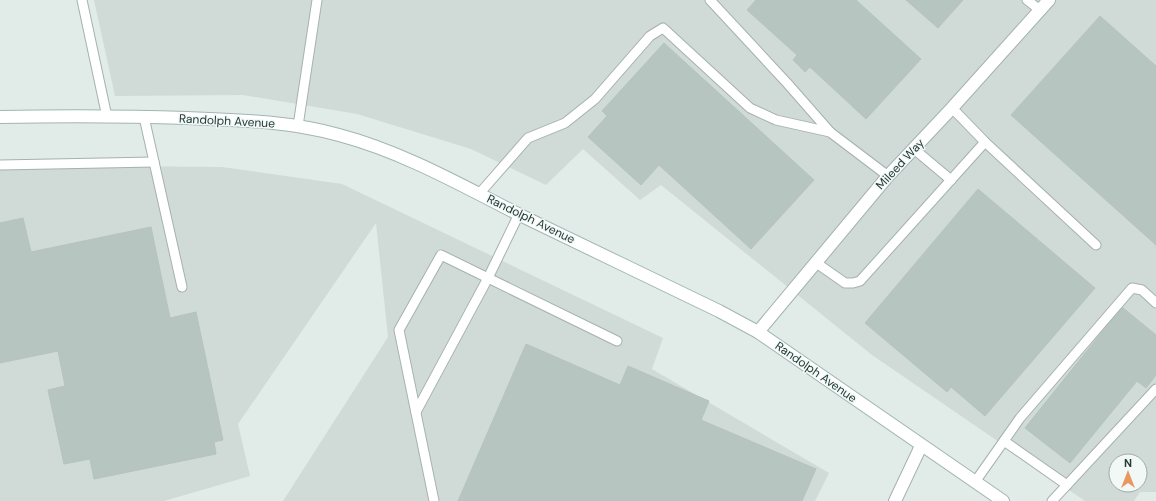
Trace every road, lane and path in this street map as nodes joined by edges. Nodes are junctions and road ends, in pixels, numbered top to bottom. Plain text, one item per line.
1 (82, 0) edge
2 (316, 0) edge
3 (710, 0) edge
4 (1027, 0) edge
5 (1048, 0) edge
6 (1040, 10) junction
7 (952, 108) junction
8 (0, 117) edge
9 (107, 117) junction
10 (144, 117) junction
11 (298, 126) junction
12 (830, 132) junction
13 (985, 142) junction
14 (914, 149) junction
15 (154, 162) junction
16 (0, 165) edge
17 (888, 176) junction
18 (951, 180) junction
19 (479, 194) junction
20 (519, 214) junction
21 (1096, 245) dead end
22 (815, 262) junction
23 (488, 278) junction
24 (182, 288) dead end
25 (1156, 303) edge
26 (758, 332) junction
27 (617, 342) dead end
28 (1156, 389) edge
29 (416, 412) junction
30 (1004, 441) junction
31 (922, 446) junction
32 (975, 482) junction
33 (1066, 485) junction
34 (434, 501) edge
35 (895, 501) edge
36 (1003, 501) edge
37 (1052, 501) edge

1 - 9 lane
2 - 11 lane
3 - 12 lane
4 - 6 lane
5 - 6 main road, Mileed Way
6 - 7 main road, Mileed Way
7 - 13 lane
7 - 14 main road, Mileed Way
8 - 9 main road, Randolph Avenue
9 - 10 main road, Randolph Avenue
10 - 11 main road, Randolph Avenue
10 - 15 lane
11 - 19 main road, Randolph Avenue
12 - 17 lane
12 - 19 lane
13 - 18 lane
13 - 21 lane
14 - 17 main road, Mileed Way
14 - 18 lane
15 - 16 lane
15 - 24 lane
17 - 22 main road, Mileed Way
18 - 22 lane
19 - 20 main road, Randolph Avenue
20 - 23 lane
20 - 26 main road, Randolph Avenue
22 - 26 main road, Mileed Way
23 - 27 lane
23 - 29 lane
23 - 29 lane
25 - 30 lane
26 - 31 main road, Randolph Avenue
28 - 33 lane
29 - 34 lane
30 - 32 lane
30 - 33 lane
31 - 32 main road, Randolph Avenue
31 - 35 main road
32 - 36 main road, Randolph Avenue
33 - 37 lane

